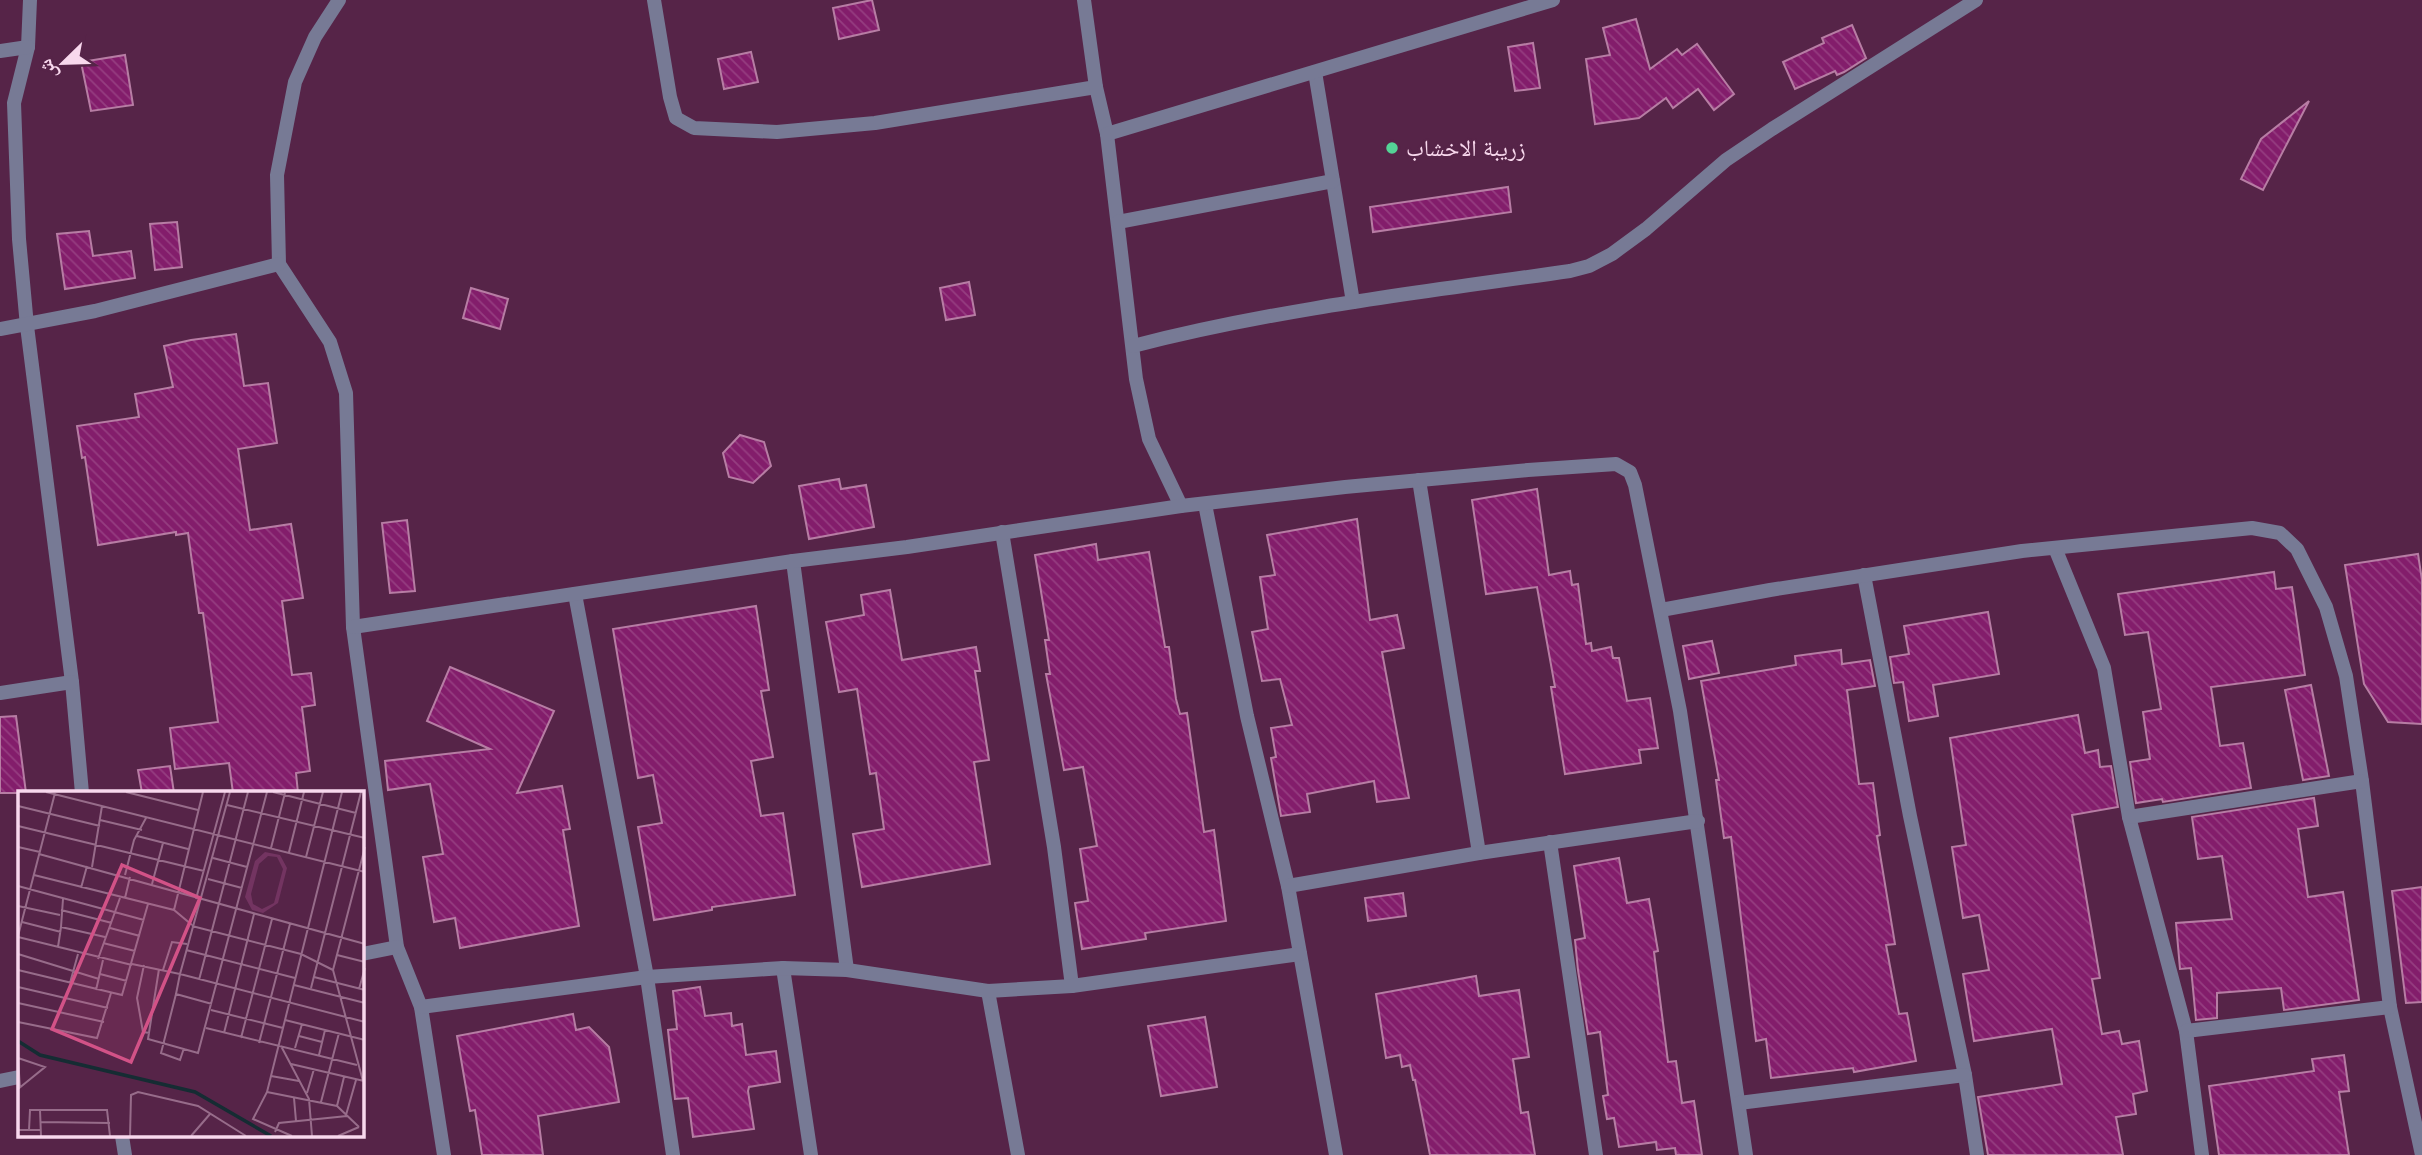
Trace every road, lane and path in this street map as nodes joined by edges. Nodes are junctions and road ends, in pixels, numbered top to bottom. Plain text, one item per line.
1 (30, 0) edge
2 (340, 0) edge
3 (654, 0) edge
4 (1084, 0) edge
5 (1976, 0) edge
6 (1546, 1) edge
7 (28, 47) junction
8 (0, 51) edge
9 (1315, 72) junction
10 (1096, 87) junction
11 (1107, 134) junction
12 (1333, 181) junction
13 (1118, 222) junction
14 (279, 264) junction
15 (1353, 302) junction
16 (27, 326) junction
17 (0, 330) edge
18 (1133, 346) junction
19 (1419, 480) junction
20 (1205, 504) junction
21 (1181, 506) junction
22 (1002, 532) junction
23 (2055, 548) junction
24 (793, 561) junction
25 (1864, 575) junction
26 (575, 594) junction
27 (1661, 610) junction
28 (353, 627) junction
29 (72, 682) junction
30 (0, 693) edge
31 (2362, 781) junction
32 (82, 791) edge
33 (2129, 817) junction
34 (1698, 821) junction
35 (1550, 842) junction
36 (1479, 853) junction
37 (1288, 886) junction
38 (397, 947) junction
39 (364, 954) edge
40 (1300, 954) junction
41 (783, 968) junction
42 (847, 970) junction
43 (647, 977) junction
44 (1072, 986) junction
45 (988, 991) junction
46 (421, 1007) junction
47 (2390, 1007) junction
48 (2186, 1031) junction
49 (1965, 1075) junction
50 (18, 1077) edge
51 (0, 1081) edge
52 (1739, 1103) junction
53 (444, 1155) edge
54 (673, 1155) edge
55 (811, 1155) edge
56 (1018, 1155) edge
57 (1336, 1155) edge
58 (1596, 1155) edge
59 (1746, 1155) edge
60 (1977, 1155) edge
61 (2202, 1155) edge
62 (2422, 1155) edge

1 - 7 street
2 - 14 street
3 - 10 street
4 - 10 street
5 - 15 street
6 - 9 street
7 - 8 street
7 - 16 street
9 - 11 street
9 - 12 street
10 - 11 street
11 - 13 street
12 - 13 street
12 - 15 street
13 - 18 street
14 - 16 street
14 - 28 street
15 - 18 street
16 - 17 street
16 - 29 street
18 - 21 street
19 - 20 street
19 - 27 street
19 - 36 street
20 - 21 street
20 - 37 street
21 - 22 street
22 - 24 street
22 - 44 street
23 - 25 street
23 - 31 street
23 - 33 street
24 - 26 street
24 - 42 street
25 - 27 street
25 - 49 street
26 - 28 street
26 - 43 street
27 - 34 street
28 - 38 street
29 - 30 street
29 - 32 street
31 - 33 street
31 - 47 street
33 - 48 street
34 - 35 street
34 - 52 street
35 - 36 street
35 - 58 street
36 - 37 street
37 - 40 street
38 - 39 street
38 - 46 street
40 - 44 street
40 - 57 street
41 - 42 street
41 - 43 street
41 - 55 street
42 - 45 street
43 - 46 street
43 - 54 street
44 - 45 street
45 - 56 street
46 - 53 street
47 - 48 street
47 - 62 street
48 - 61 street
49 - 52 street
49 - 60 street
50 - 51 street
52 - 59 street

